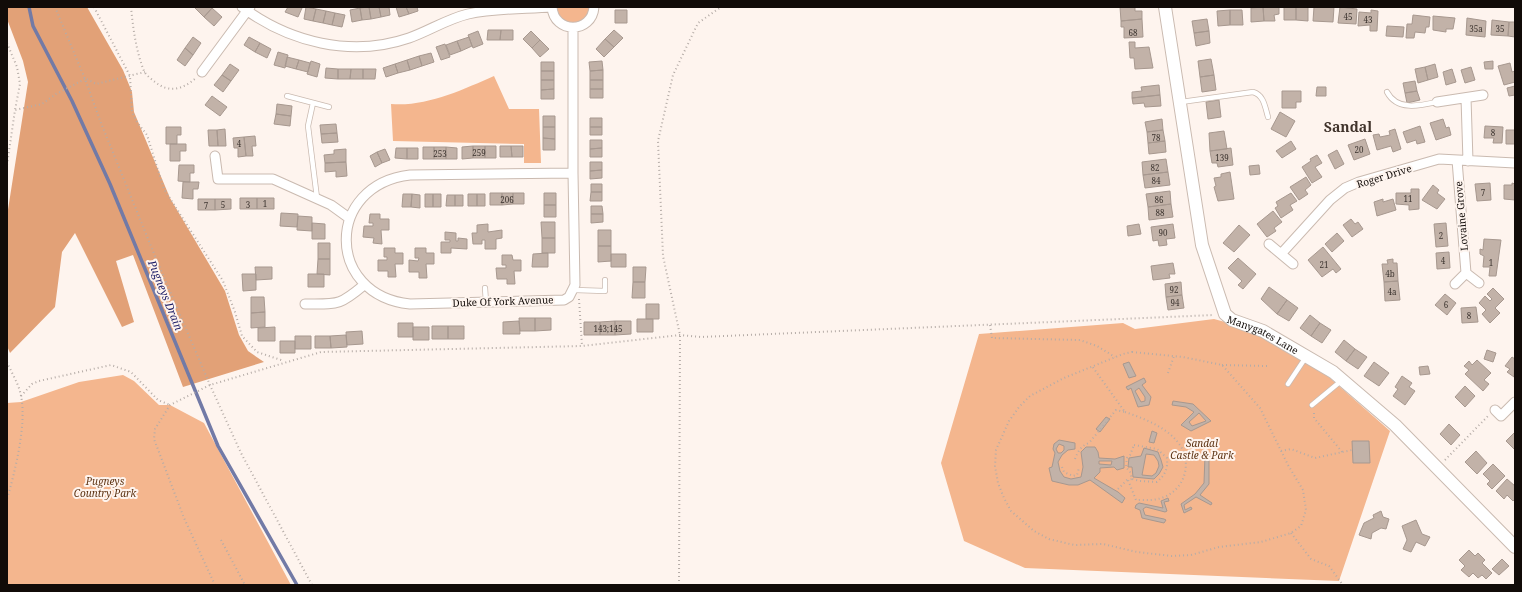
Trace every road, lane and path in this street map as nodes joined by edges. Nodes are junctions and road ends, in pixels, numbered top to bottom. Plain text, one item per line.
1 (55, 7) edge
2 (94, 7) edge
3 (131, 7) edge
4 (552, 7) edge
5 (594, 7) edge
6 (721, 7) edge
7 (1165, 7) edge
8 (247, 8) edge
9 (573, 28) junction
10 (7, 42) edge
11 (145, 72) junction
12 (202, 72) joint
13 (130, 76) junction
14 (85, 79) junction
15 (1387, 92) dead end
16 (1483, 95) dead end
17 (287, 96) dead end
18 (1466, 98) junction
19 (1180, 102) junction
20 (1437, 102) joint
21 (313, 103) junction
22 (329, 107) dead end
23 (15, 110) junction
24 (1268, 117) dead end
25 (216, 156) dead end
26 (1456, 160) junction
27 (1468, 161) junction
28 (1515, 163) edge
29 (7, 165) edge
30 (573, 174) junction
31 (317, 198) junction
32 (349, 218) junction
33 (1269, 244) dead end
34 (1281, 254) junction
35 (1293, 264) dead end
36 (1466, 273) junction
37 (606, 280) dead end
38 (1479, 283) dead end
39 (1455, 284) dead end
40 (364, 285) junction
41 (485, 288) dead end
42 (574, 290) junction
43 (486, 302) junction
44 (305, 304) dead end
45 (1225, 314) junction
46 (990, 325) junction
47 (680, 335) junction
48 (582, 346) junction
49 (1174, 356) junction
50 (1306, 356) junction
51 (1115, 357) junction
52 (7, 362) edge
53 (285, 362) junction
54 (1092, 366) junction
55 (1222, 366) junction
56 (1267, 366) dead end
57 (1168, 373) dead end
58 (1342, 380) junction
59 (1288, 384) dead end
60 (210, 385) junction
61 (21, 396) junction
62 (1515, 402) edge
63 (170, 405) junction
64 (1312, 405) dead end
65 (1317, 409) dead end
66 (1495, 410) joint
67 (1125, 412) junction
68 (1352, 450) dead end
69 (1281, 451) junction
70 (1343, 452) junction
71 (1075, 459) dead end
72 (1062, 467) dead end
73 (1079, 468) dead end
74 (1436, 468) junction
75 (1131, 478) junction
76 (1128, 480) junction
77 (1118, 489) dead end
78 (7, 499) edge
79 (1291, 533) junction
80 (220, 540) dead end
81 (1515, 547) edge
82 (215, 585) edge
83 (245, 585) edge
84 (312, 585) edge
85 (679, 585) edge
86 (1343, 585) edge

1 - 14 path
2 - 13 path
3 - 11 path
4 - 8 street
4 - 9 street
5 - 9 street
6 - 47 path
7 - 19 street, Manygates Lane
8 - 12 street
9 - 30 street
10 - 23 path
11 - 12 path
11 - 13 path
13 - 14 path
13 - 53 path
14 - 23 path
14 - 60 path
15 - 20 lane
16 - 18 street
17 - 21 lane
18 - 20 street
18 - 27 street
19 - 24 lane
19 - 45 street, Manygates Lane
21 - 22 lane
21 - 31 lane
23 - 29 path
25 - 31 street
26 - 27 street, Roger Drive
26 - 34 street, Roger Drive
26 - 36 street, Lovaine Grove
27 - 28 street, Roger Drive
30 - 32 street, Duke Of York Avenue
30 - 42 street
31 - 32 street
32 - 40 street, Duke Of York Avenue
33 - 34 street
34 - 35 street
36 - 38 street
36 - 39 street
37 - 42 lane
40 - 43 street, Duke Of York Avenue
40 - 44 street
41 - 43 lane
42 - 43 street, Duke Of York Avenue
42 - 48 path
45 - 46 path
45 - 50 street, Manygates Lane
46 - 47 path
46 - 51 path
47 - 48 path
47 - 85 path
48 - 53 path
49 - 51 path
49 - 55 path
49 - 57 path
50 - 58 street, Manygates Lane
50 - 59 lane
51 - 54 path
52 - 61 path
53 - 60 path
54 - 67 path
54 - 79 path
55 - 56 path
55 - 69 path
58 - 64 lane
58 - 74 street, Manygates Lane
60 - 63 path
60 - 84 path
61 - 63 path
61 - 78 path
62 - 66 street
63 - 82 path
65 - 70 path
66 - 74 path
67 - 71 path
67 - 76 path
68 - 70 path
69 - 70 path
69 - 79 path
72 - 73 path
74 - 81 street, Manygates Lane
75 - 75 path
75 - 76 path
76 - 77 path
79 - 86 path
80 - 83 path

